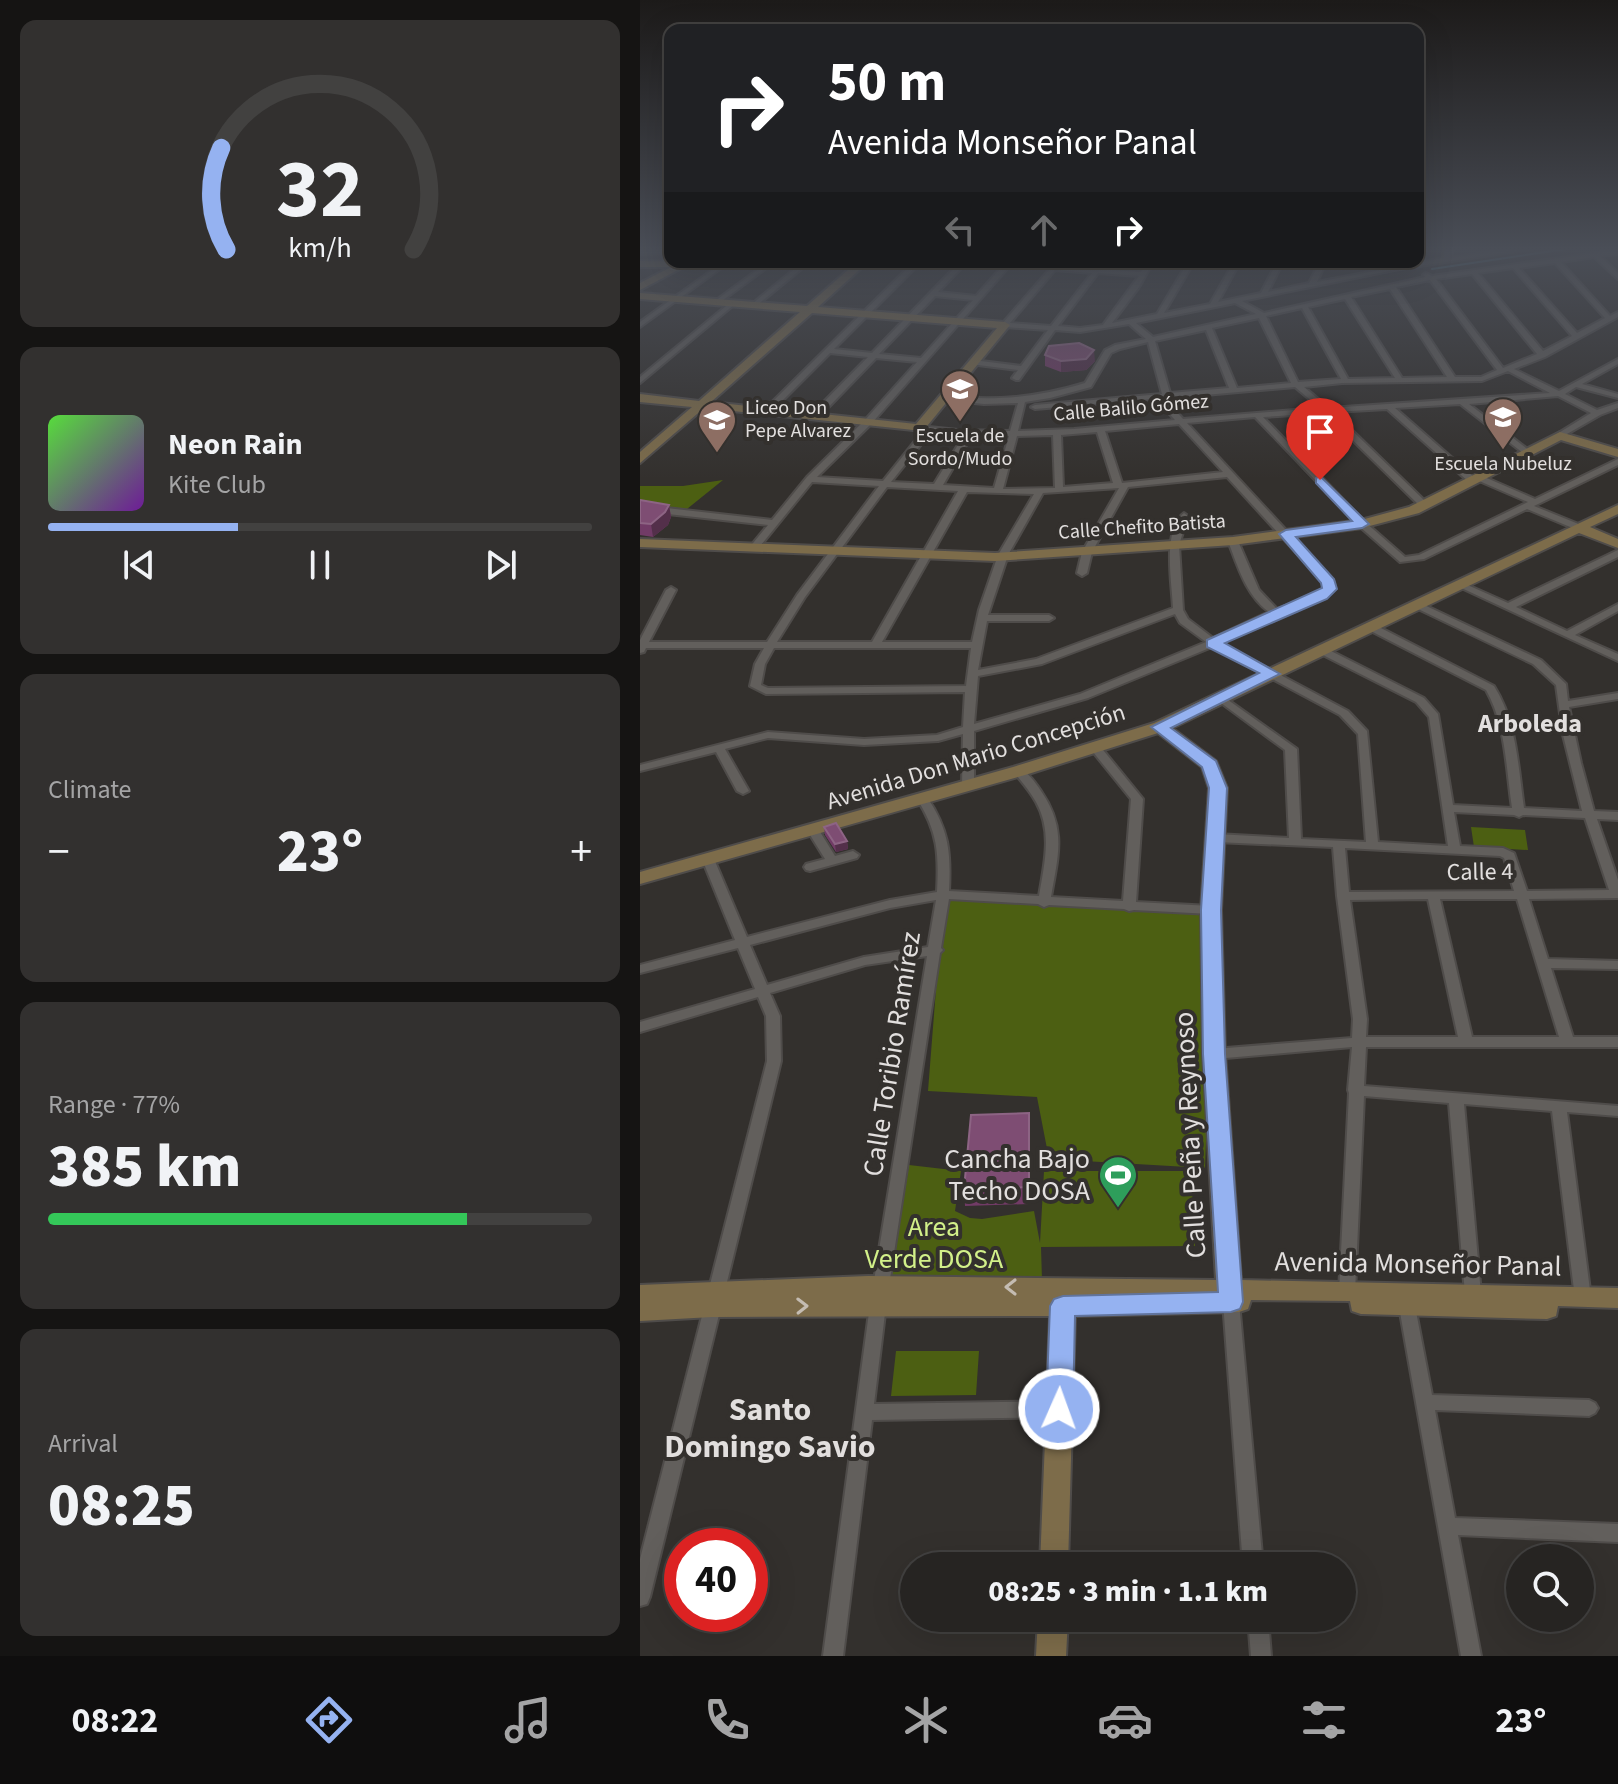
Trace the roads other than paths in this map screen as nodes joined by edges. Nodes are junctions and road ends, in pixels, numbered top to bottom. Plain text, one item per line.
1 (708, 324) edge
2 (790, 324) edge
3 (855, 324) edge
4 (905, 324) edge
5 (956, 324) edge
6 (994, 324) edge
7 (1054, 324) edge
8 (1117, 324) edge
9 (1134, 324) edge
10 (1216, 324) edge
11 (1266, 324) edge
12 (1315, 324) edge
13 (1365, 324) edge
14 (1417, 324) edge
15 (1468, 324) edge
16 (1517, 324) edge
17 (1566, 324) edge
18 (1600, 324) edge
19 (1005, 325) junction
20 (1106, 326) joint
21 (1208, 326) junction
22 (1051, 328) junction
23 (1576, 336) junction
24 (1151, 339) junction
25 (830, 351) junction
26 (873, 355) junction
27 (1542, 355) junction
28 (923, 360) junction
29 (1618, 361) edge
30 (973, 362) junction
31 (1023, 368) junction
32 (1505, 371) junction
33 (1016, 378) dead end
34 (1452, 379) junction
35 (1400, 380) junction
36 (640, 381) edge
37 (1346, 381) junction
38 (1295, 384) junction
39 (1576, 385) junction
40 (1234, 390) junction
41 (1559, 394) junction
42 (1168, 396) junction
43 (1618, 396) edge
44 (640, 398) edge
45 (942, 401) junction
46 (1463, 403) junction
47 (698, 404) junction
48 (1618, 405) edge
49 (1022, 406) junction
50 (1390, 408) junction
51 (1326, 411) junction
52 (766, 412) junction
53 (1597, 413) junction
54 (1258, 416) junction
55 (814, 417) junction
56 (868, 422) junction
57 (1180, 422) junction
58 (924, 429) junction
59 (1101, 432) junction
60 (969, 433) junction
61 (1057, 434) junction
62 (1014, 435) junction
63 (1560, 436) junction
64 (640, 451) edge
65 (1527, 453) junction
66 (1618, 453) edge
67 (640, 459) edge
68 (1618, 462) edge
69 (1230, 474) junction
70 (810, 479) junction
71 (1476, 479) junction
72 (885, 484) junction
73 (1121, 485) junction
74 (937, 487) junction
75 (964, 489) junction
76 (1059, 490) junction
77 (998, 491) junction
78 (1040, 491) junction
79 (1530, 504) junction
80 (1424, 505) junction
81 (640, 508) edge
82 (1618, 509) edge
83 (1184, 516) dead end
84 (774, 523) junction
85 (1362, 524) junction
86 (1578, 527) junction
87 (1286, 534) junction
88 (1233, 541) junction
89 (1618, 544) edge
90 (642, 545) edge
91 (1174, 545) junction
92 (754, 548) junction
93 (833, 551) junction
94 (1087, 552) junction
95 (1618, 553) edge
96 (928, 554) junction
97 (1003, 556) junction
98 (1082, 573) dead end
99 (1460, 585) junction
100 (671, 590) dead end
101 (1417, 605) junction
102 (1508, 607) junction
103 (1618, 607) edge
104 (1178, 610) junction
105 (1276, 613) junction
106 (984, 618) junction
107 (1049, 618) dead end
108 (1371, 627) junction
109 (1567, 635) junction
110 (1213, 643) junction
111 (767, 645) junction
112 (875, 645) junction
113 (977, 645) junction
114 (641, 647) edge
115 (1323, 651) junction
116 (1618, 658) edge
117 (972, 674) junction
118 (1272, 674) junction
119 (969, 689) junction
120 (1221, 698) junction
121 (1616, 699) edge
122 (1563, 705) junction
123 (1160, 727) junction
124 (967, 729) junction
125 (1095, 747) junction
126 (719, 748) junction
127 (640, 768) edge
128 (1019, 771) junction
129 (968, 786) junction
130 (743, 791) dead end
131 (923, 799) junction
132 (1447, 808) junction
133 (1519, 813) junction
134 (1591, 816) junction
135 (1618, 816) edge
136 (813, 830) junction
137 (1216, 838) junction
138 (1295, 841) junction
139 (1339, 843) junction
140 (1372, 844) junction
141 (1454, 848) junction
142 (853, 855) dead end
143 (708, 859) junction
144 (832, 861) junction
145 (810, 867) dead end
146 (640, 878) edge
147 (1522, 894) junction
148 (1618, 894) edge
149 (943, 895) junction
150 (1433, 895) junction
151 (1343, 896) junction
152 (1044, 903) junction
153 (1129, 907) junction
154 (1211, 910) junction
155 (742, 941) junction
156 (936, 950) junction
157 (1544, 963) junction
158 (1618, 965) edge
159 (640, 969) edge
160 (762, 991) junction
161 (640, 1027) edge
162 (1466, 1040) junction
163 (1567, 1041) junction
164 (1359, 1042) junction
165 (1618, 1042) edge
166 (1214, 1054) junction
167 (1355, 1090) junction
168 (1456, 1098) junction
169 (1559, 1105) junction
170 (1618, 1111) edge
171 (1347, 1292) junction
172 (1473, 1294) junction
173 (640, 1295) edge
174 (879, 1296) junction
175 (1230, 1296) junction
176 (1063, 1297) junction
177 (714, 1298) junction
178 (1406, 1298) junction
179 (1583, 1298) junction
180 (1618, 1298) edge
181 (640, 1311) edge
182 (1618, 1311) edge
183 (1424, 1402) junction
184 (1589, 1408) dead end
185 (1059, 1409) junction
186 (864, 1412) junction
187 (1447, 1526) junction
188 (1618, 1533) edge
189 (646, 1542) edge
190 (1054, 1552) edge
191 (1252, 1552) edge
192 (640, 1597) edge
193 (1052, 1632) edge
194 (1259, 1632) edge
195 (833, 1656) edge
196 (1051, 1656) edge
197 (1261, 1656) edge
198 (1471, 1656) edge

1 - 36 street
2 - 47 street
3 - 25 street
4 - 26 street
5 - 28 street
6 - 19 street
7 - 22 street
8 - 20 street
9 - 24 street
10 - 21 street
11 - 38 street
12 - 37 street
13 - 35 street
14 - 34 street
15 - 32 street
16 - 27 street
17 - 23 street
18 - 23 street
19 - 22 street
19 - 30 street
20 - 22 street
21 - 24 street
21 - 40 street
22 - 31 street
23 - 27 street
24 - 42 street
24 - 49 street
25 - 26 street
25 - 52 street
26 - 28 street
26 - 55 street
27 - 32 street
28 - 56 street
29 - 39 street, Calle Balilo Gómez
30 - 31 street
30 - 45 street
31 - 33 street
32 - 34 street
32 - 41 street
34 - 35 street
35 - 37 street
37 - 38 street
38 - 40 street
38 - 51 street
39 - 41 street, Calle Balilo Gómez
39 - 43 street
40 - 42 street
41 - 46 street, Calle Balilo Gómez
41 - 53 street
42 - 49 street
42 - 57 street
44 - 47 street, Calle Balilo Gómez
45 - 49 street
45 - 58 street
46 - 50 street, Calle Balilo Gómez
46 - 65 street
47 - 52 street, Calle Balilo Gómez
47 - 64 street
47 - 67 street
48 - 53 street, Calle Chefito Batista
49 - 62 street
50 - 51 street, Calle Balilo Gómez
50 - 71 street
51 - 54 street, Calle Balilo Gómez
51 - 80 street
52 - 55 street, Calle Balilo Gómez
53 - 63 street, Calle Chefito Batista
54 - 57 street, Calle Balilo Gómez
54 - 85 street
55 - 56 street, Calle Balilo Gómez
56 - 58 street, Calle Balilo Gómez
56 - 70 street
57 - 59 street, Calle Balilo Gómez
57 - 69 street
58 - 60 street, Calle Balilo Gómez
58 - 72 street
59 - 61 street, Calle Balilo Gómez
59 - 73 street
60 - 62 street, Calle Balilo Gómez
60 - 74 street
61 - 62 street, Calle Balilo Gómez
61 - 76 street
62 - 77 street
63 - 65 street, Calle Chefito Batista
63 - 66 street
65 - 71 street, Calle Chefito Batista
68 - 79 street
69 - 73 street
69 - 87 street
70 - 72 street
70 - 84 street
71 - 79 street
71 - 80 street, Calle Chefito Batista
72 - 74 street
72 - 93 street
73 - 76 street
73 - 94 street
74 - 75 street
75 - 77 street
75 - 96 street
76 - 78 street
77 - 78 street
78 - 97 street
79 - 85 street
79 - 86 street
80 - 85 street, Calle Chefito Batista
81 - 84 street
82 - 86 street, Avenida Don Mario Concepción
83 - 91 street
84 - 92 street
85 - 87 street, Calle Chefito Batista
86 - 89 street
86 - 99 street, Avenida Don Mario Concepción
87 - 88 street, Calle Chefito Batista
87 - 105 street
88 - 91 street, Calle Chefito Batista
88 - 105 street
90 - 92 street, Calle Chefito Batista
91 - 94 street, Calle Chefito Batista
91 - 104 street
92 - 93 street, Calle Chefito Batista
93 - 96 street, Calle Chefito Batista
93 - 111 street
94 - 97 street, Calle Chefito Batista
94 - 98 street
95 - 102 street
96 - 97 street, Calle Chefito Batista
96 - 112 street
97 - 106 street
99 - 101 street, Avenida Don Mario Concepción
99 - 102 street
100 - 114 street
101 - 108 street, Avenida Don Mario Concepción
101 - 122 street
102 - 109 street
103 - 109 street
104 - 110 street
104 - 117 street
105 - 110 street
106 - 107 street
106 - 113 street
108 - 115 street, Avenida Don Mario Concepción
108 - 133 street
109 - 116 street
110 - 118 street
110 - 124 street
111 - 112 street
111 - 114 street
111 - 119 street
112 - 113 street
113 - 117 street
115 - 118 street, Avenida Don Mario Concepción
115 - 132 street
117 - 119 street
118 - 120 street, Avenida Don Mario Concepción
118 - 140 street
119 - 124 street
120 - 123 street, Avenida Don Mario Concepción
120 - 138 street
121 - 122 street
122 - 134 street
123 - 125 street, Avenida Don Mario Concepción
123 - 137 street, Calle Peña y Reynoso
124 - 126 street
124 - 129 street
125 - 128 street, Avenida Don Mario Concepción
125 - 153 street
126 - 127 street
126 - 130 street
128 - 129 street, Avenida Don Mario Concepción
128 - 152 street
129 - 131 street, Avenida Don Mario Concepción
131 - 136 street, Avenida Don Mario Concepción
131 - 149 street, Calle Toribio Ramírez
132 - 133 street
132 - 141 street
133 - 134 street
134 - 135 street
134 - 148 street
136 - 143 street, Avenida Don Mario Concepción
136 - 144 street
137 - 138 street
137 - 154 street, Calle Peña y Reynoso
138 - 139 street
139 - 140 street
139 - 151 street
140 - 141 street
141 - 147 street
142 - 144 street
143 - 146 street, Avenida Don Mario Concepción
143 - 155 street
144 - 145 street
147 - 148 street, Calle 4
147 - 150 street, Calle 4
147 - 157 street
149 - 152 street
149 - 155 street
149 - 156 street, Calle Toribio Ramírez
150 - 151 street, Calle 4
150 - 162 street
151 - 164 street
152 - 153 street
153 - 154 street
154 - 166 street, Calle Peña y Reynoso
155 - 159 street
155 - 160 street
156 - 160 street
156 - 174 street, Calle Toribio Ramírez
157 - 158 street
157 - 163 street
160 - 161 street
160 - 177 street
162 - 163 street
162 - 164 street
163 - 165 street
164 - 166 street
164 - 167 street
166 - 175 street, Calle Peña y Reynoso
167 - 168 street
167 - 171 street
168 - 169 street
168 - 172 street
169 - 170 street
169 - 179 street
171 - 175 street, Avenida Monseñor Panal
171 - 178 street, Avenida Monseñor Panal
172 - 178 street, Avenida Monseñor Panal
172 - 179 street, Avenida Monseñor Panal
173 - 177 street, Avenida Monseñor Panal
174 - 176 street, Avenida Monseñor Panal
174 - 177 street, Avenida Monseñor Panal
174 - 186 street, Calle Toribio Ramírez
175 - 176 street, Avenida Monseñor Panal
175 - 178 street, Avenida Monseñor Panal
175 - 191 street, Calle Peña y Reynoso
176 - 185 street
177 - 181 street, Avenida Monseñor Panal
177 - 189 street
178 - 182 street, Avenida Monseñor Panal
178 - 183 street
179 - 180 street, Avenida Monseñor Panal
183 - 184 street
183 - 187 street
185 - 186 street
185 - 190 street
186 - 195 street, Calle Toribio Ramírez
187 - 188 street
187 - 198 street
189 - 192 street
193 - 196 street
194 - 197 street

